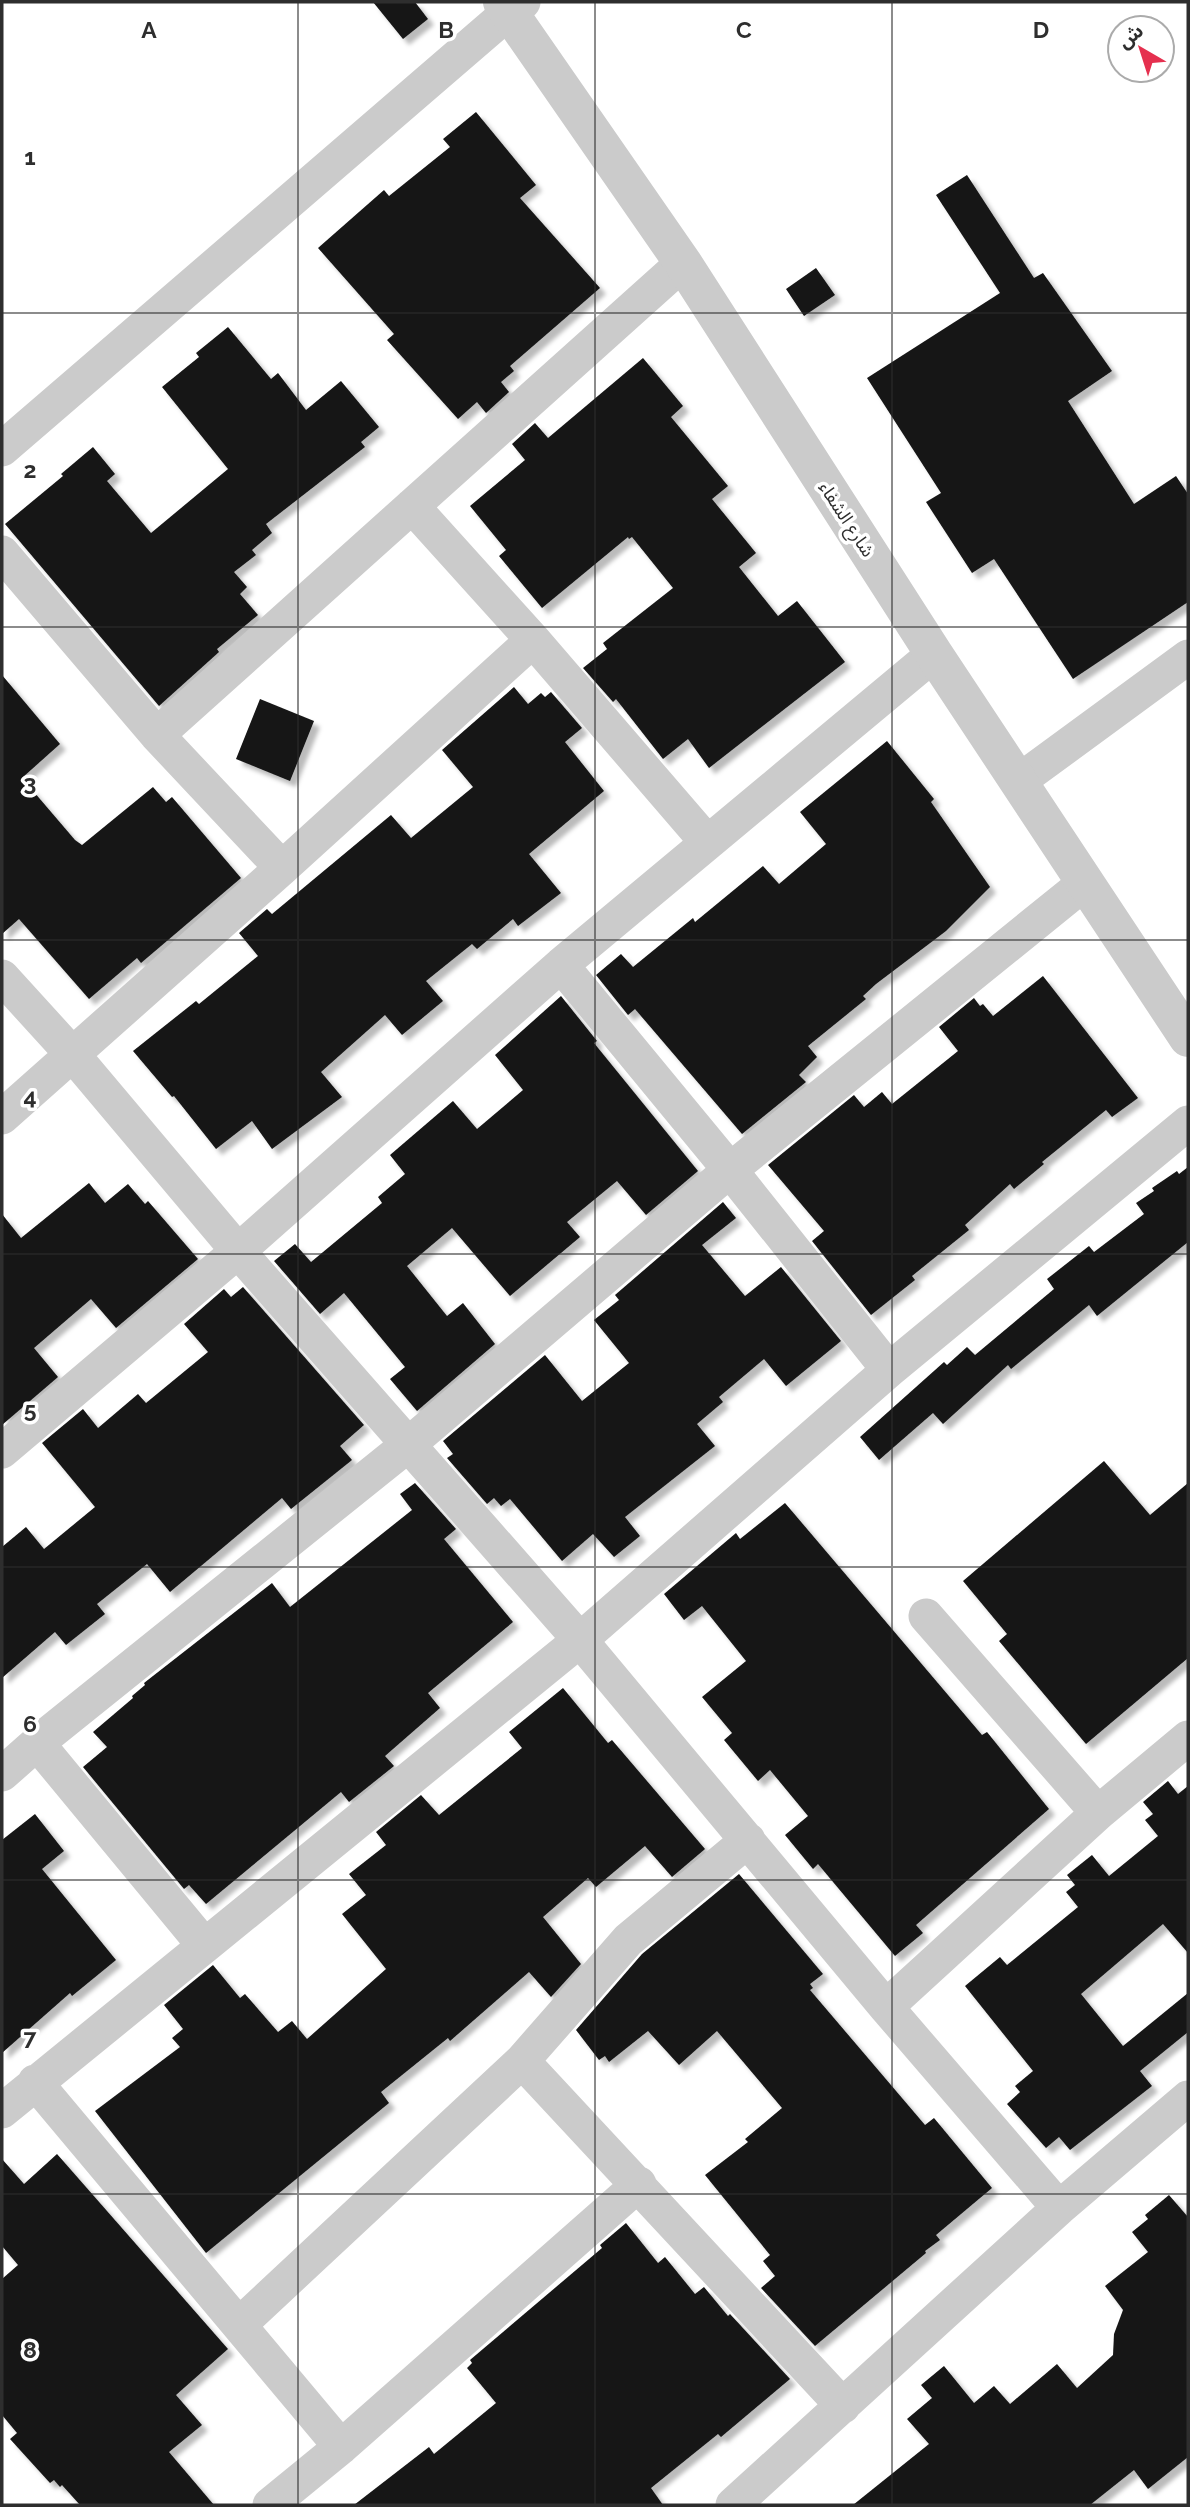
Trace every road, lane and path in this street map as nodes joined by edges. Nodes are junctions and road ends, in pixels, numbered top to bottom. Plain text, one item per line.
1 (511, 5) edge
2 (683, 262) junction
3 (2, 449) edge
4 (412, 506) junction
5 (2, 553) edge
6 (533, 640) junction
7 (934, 654) junction
8 (1188, 657) edge
9 (157, 735) junction
10 (1020, 781) junction
11 (707, 842) junction
12 (282, 868) junction
13 (1086, 882) junction
14 (561, 965) junction
15 (2, 976) edge
16 (1188, 1038) edge
17 (73, 1055) junction
18 (2, 1117) edge
19 (1188, 1123) edge
20 (730, 1170) junction
21 (238, 1251) junction
22 (889, 1370) junction
23 (409, 1444) junction
24 (2, 1451) edge
25 (926, 1616) dead end
26 (580, 1640) junction
27 (1188, 1738) edge
28 (37, 1743) junction
29 (2, 1774) edge
30 (1098, 1813) junction
31 (748, 1840) junction
32 (204, 1945) junction
33 (886, 2007) junction
34 (522, 2061) junction
35 (35, 2082) junction
36 (1188, 2098) edge
37 (2, 2111) edge
38 (639, 2184) junction
39 (1059, 2208) junction
40 (239, 2325) junction
41 (843, 2406) junction
42 (341, 2447) junction
43 (270, 2505) edge
44 (733, 2505) edge

1 - 2 street, شارع الشفاء
1 - 3 street
2 - 4 street
2 - 7 street, شارع الشفاء
4 - 6 street
4 - 9 street
5 - 9 street
6 - 11 street
6 - 12 street
7 - 10 street, شارع الشفاء
7 - 11 street
8 - 10 street
9 - 12 street
10 - 13 street, شارع الشفاء
11 - 14 street
12 - 17 street
13 - 16 street, شارع الشفاء
13 - 20 street
14 - 20 street
14 - 21 street
15 - 17 street
17 - 18 street
17 - 21 street
19 - 22 street
20 - 22 street
20 - 23 street
21 - 23 street
21 - 24 street
22 - 26 street
23 - 26 street
23 - 28 street
25 - 30 street
26 - 31 street
26 - 32 street
27 - 30 street
28 - 29 street
28 - 32 street
30 - 33 street
31 - 33 street
31 - 34 street
32 - 35 street
33 - 39 street
34 - 38 street
34 - 40 street
35 - 37 street
35 - 40 street
36 - 39 street
38 - 41 street
38 - 42 street
39 - 41 street
40 - 42 street
41 - 44 street
42 - 43 street

